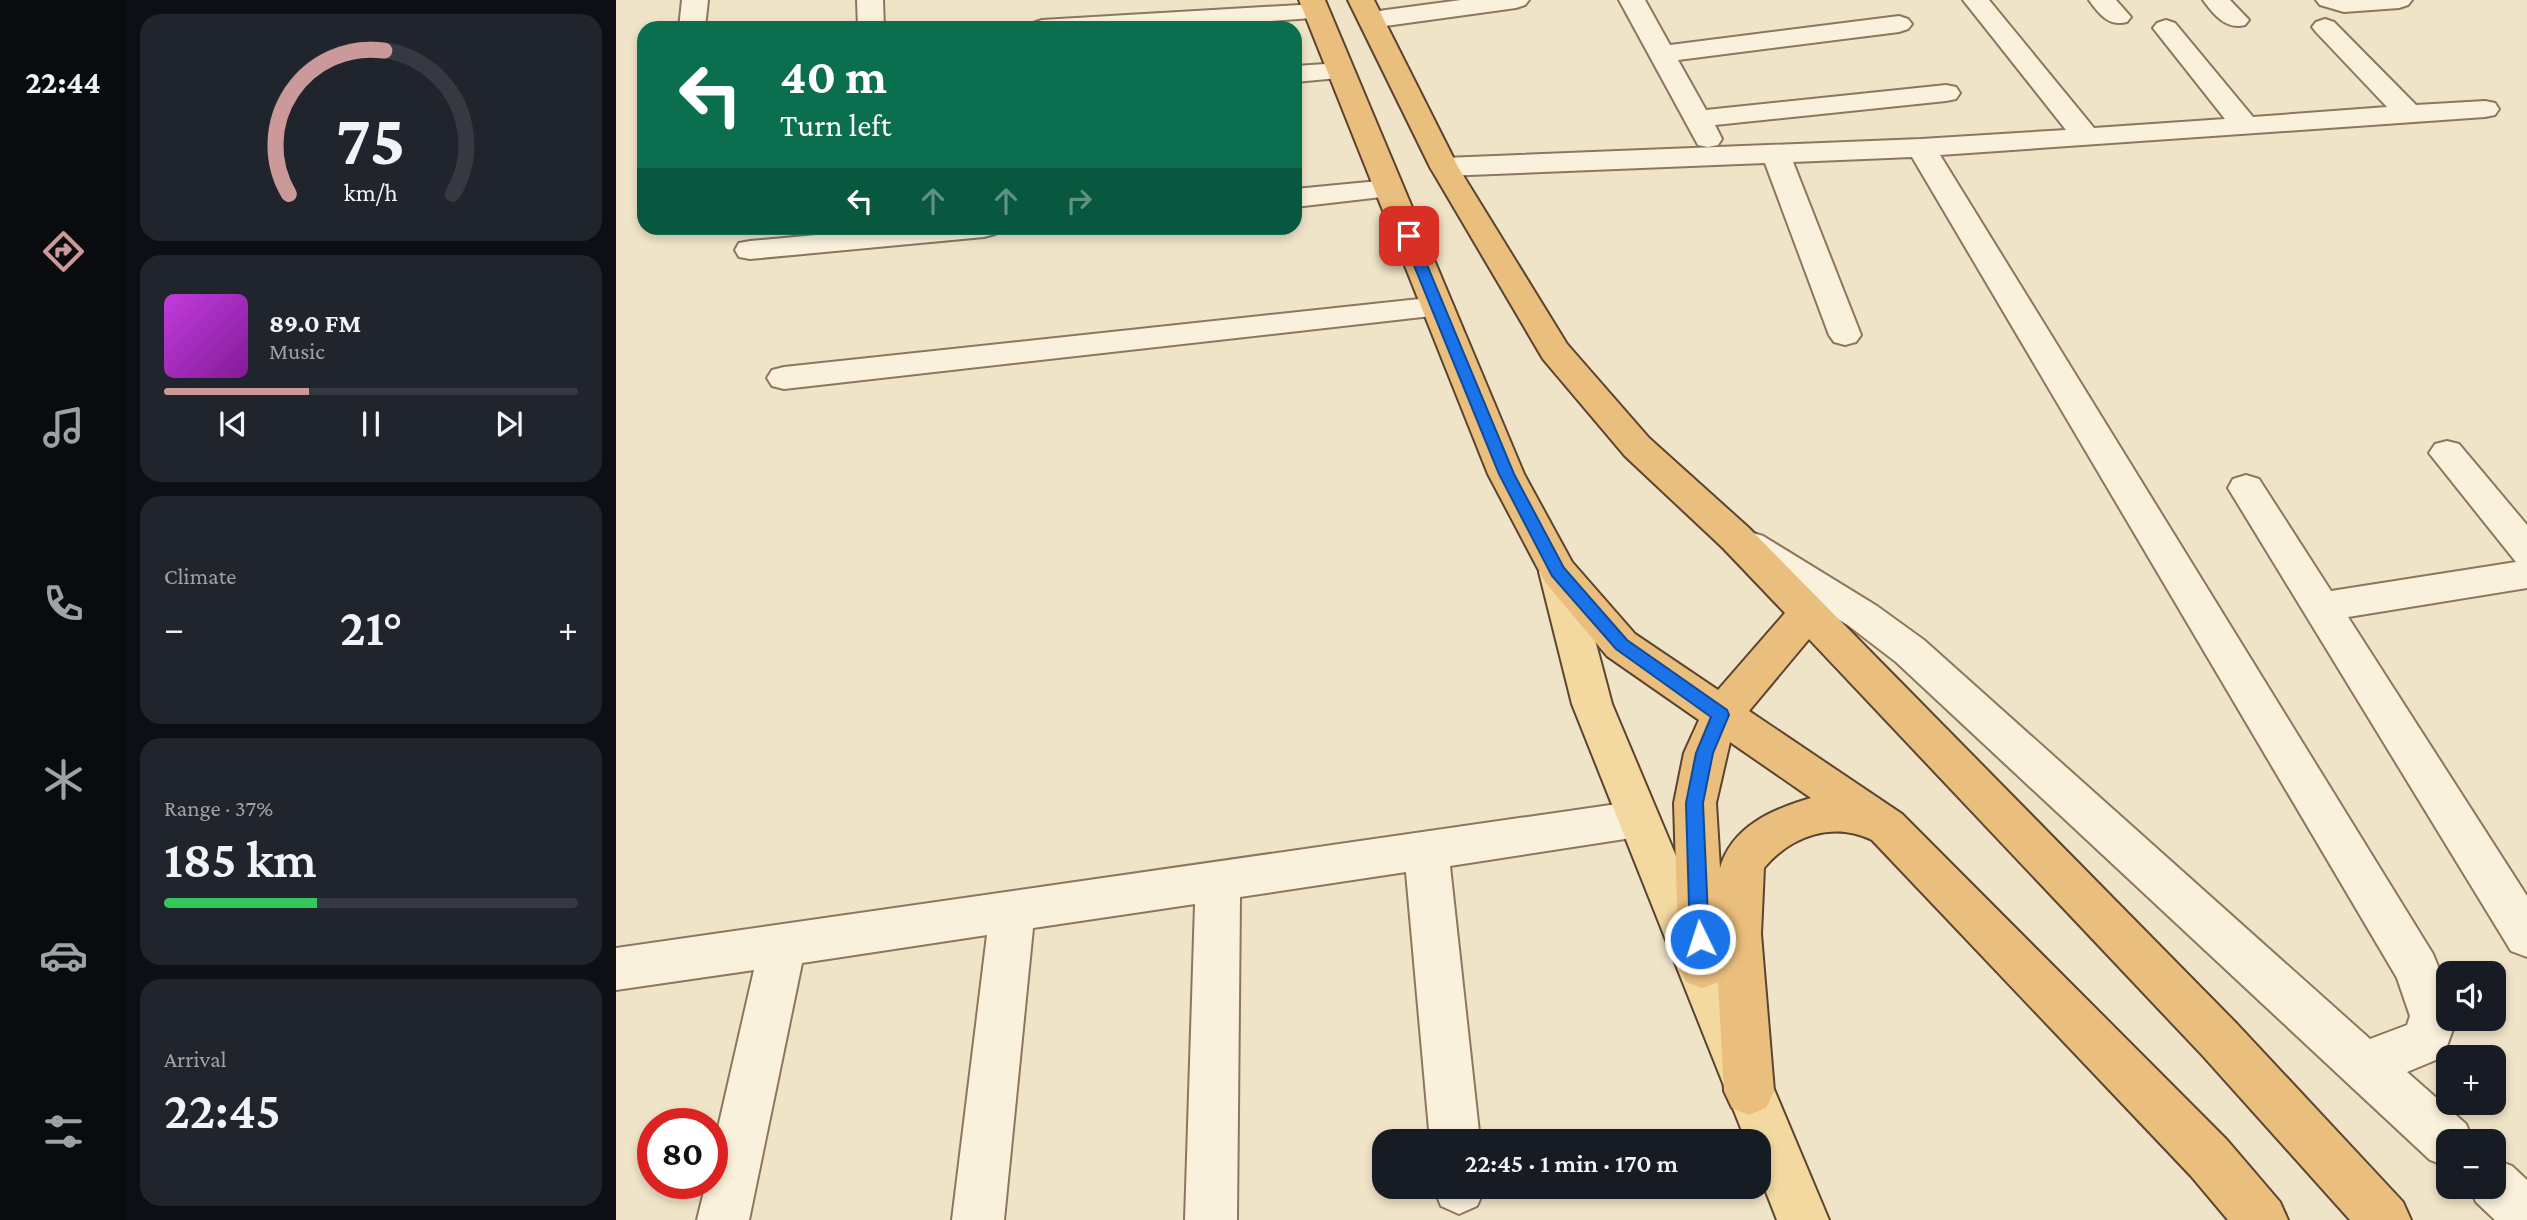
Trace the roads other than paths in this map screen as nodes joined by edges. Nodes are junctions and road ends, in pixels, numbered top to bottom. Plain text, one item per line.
1 (695, 0) edge
2 (870, 0) edge
3 (1516, 0) edge
4 (1632, 0) edge
5 (1976, 0) edge
6 (2216, 0) edge
7 (2329, 0) edge
8 (2399, 0) edge
9 (1315, 6) edge
10 (1196, 9) edge
11 (1366, 10) edge
12 (2236, 20) dead end
13 (693, 21) edge
14 (872, 21) edge
15 (1049, 21) edge
16 (1899, 24) dead end
17 (2325, 27) dead end
18 (2166, 28) dead end
19 (1661, 54) junction
20 (1341, 71) junction
21 (1302, 74) edge
22 (1946, 93) dead end
23 (2485, 109) dead end
24 (2409, 114) junction
25 (1697, 118) junction
26 (2246, 126) junction
27 (2087, 137) junction
28 (1921, 149) junction
29 (1776, 154) junction
30 (1717, 156) junction
31 (1444, 167) junction
32 (1389, 189) junction
33 (1302, 197) edge
34 (910, 235) edge
35 (750, 250) dead end
36 (1438, 307) junction
37 (1845, 335) dead end
38 (783, 378) dead end
39 (2447, 453) dead end
40 (2246, 488) dead end
41 (1736, 538) junction
42 (2527, 551) edge
43 (1558, 572) junction
44 (2527, 575) edge
45 (2320, 607) junction
46 (1808, 613) junction
47 (1721, 715) junction
48 (1638, 819) junction
49 (1887, 827) junction
50 (1426, 850) junction
51 (1218, 880) junction
52 (1012, 911) junction
53 (2527, 936) edge
54 (783, 945) junction
55 (1702, 967) junction
56 (616, 970) edge
57 (2364, 1065) junction
58 (1749, 1091) junction
59 (1454, 1129) edge
60 (2436, 1131) edge
61 (2506, 1195) edge
62 (2527, 1215) edge
63 (723, 1220) edge
64 (978, 1220) edge
65 (1211, 1220) edge
66 (1803, 1220) edge
67 (2262, 1220) edge
68 (2385, 1220) edge

1 - 13 street
2 - 14 street
3 - 11 street
4 - 19 street
5 - 27 street
6 - 12 street
7 - 8 street
9 - 10 street
9 - 20 highway
10 - 15 street
11 - 31 highway
16 - 19 street
17 - 24 street
18 - 26 street
19 - 25 street
20 - 21 street
20 - 32 highway
22 - 25 street
23 - 24 street
24 - 26 street
25 - 30 street
26 - 27 street
27 - 28 street
28 - 29 street
28 - 57 street
29 - 30 street
29 - 37 street
30 - 31 street
31 - 41 highway
32 - 33 street
32 - 36 highway
34 - 35 street
36 - 38 street
36 - 43 highway
39 - 42 street
40 - 45 street
41 - 46 highway
41 - 57 street
43 - 47 highway
43 - 48 main road
44 - 45 street
45 - 53 street
46 - 47 highway
46 - 68 highway
47 - 49 highway
47 - 55 highway
48 - 50 street
48 - 55 main road
49 - 58 highway
49 - 67 highway
50 - 51 street
50 - 59 street
51 - 52 street
51 - 65 street
52 - 54 street
52 - 64 street
54 - 56 street
54 - 63 street
55 - 58 main road
57 - 60 street
58 - 66 main road
61 - 62 street

